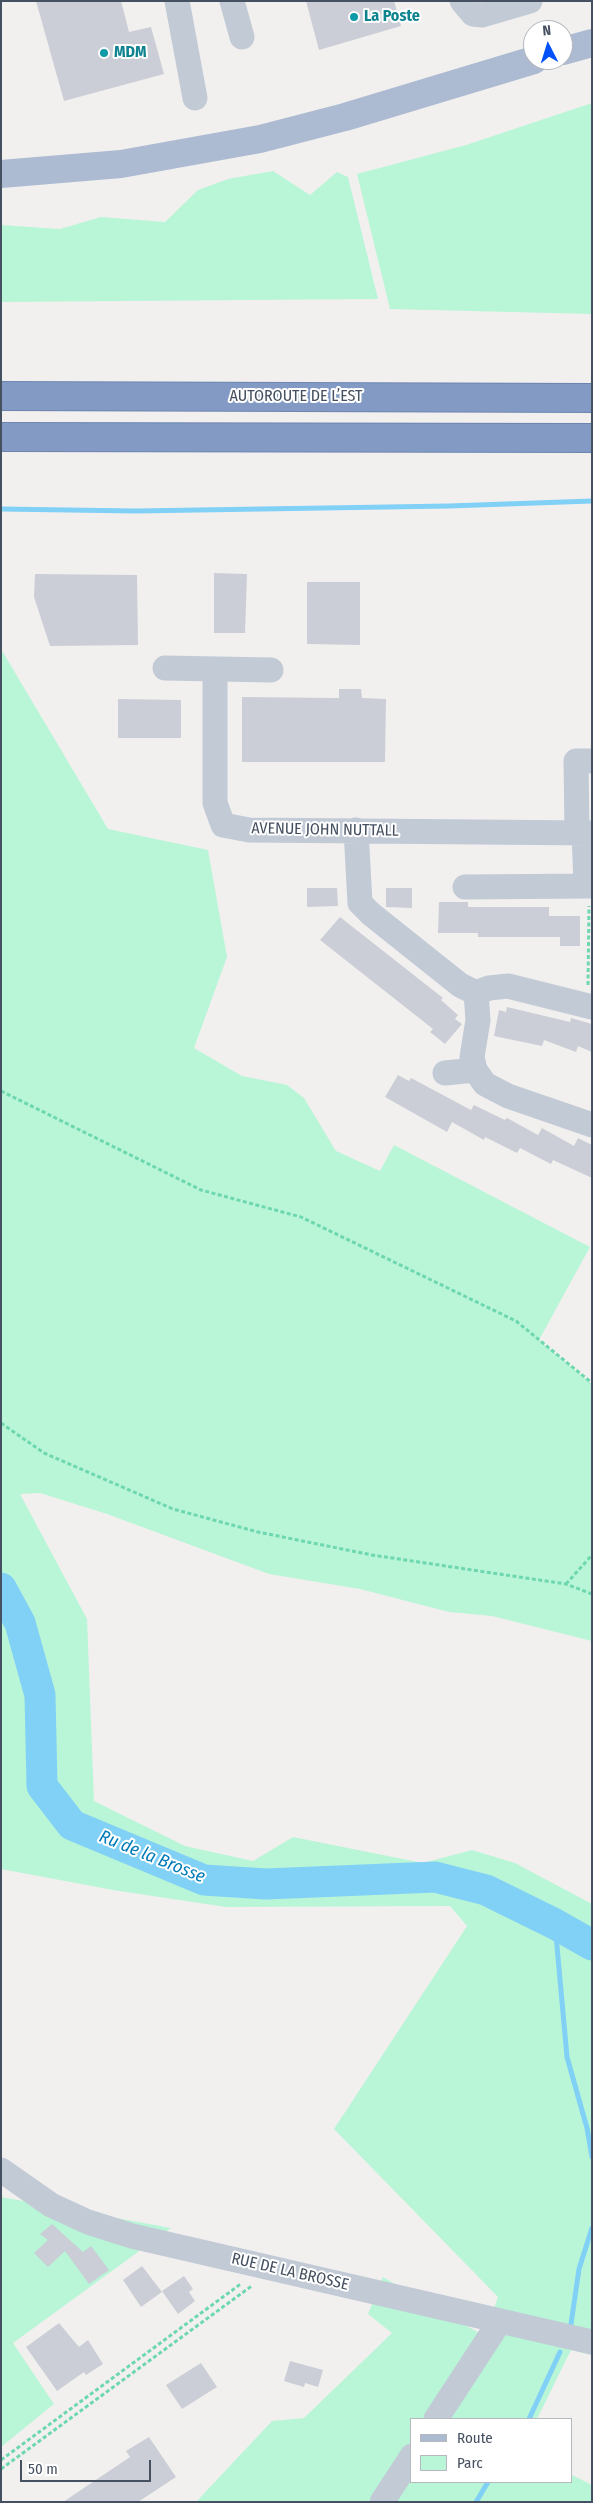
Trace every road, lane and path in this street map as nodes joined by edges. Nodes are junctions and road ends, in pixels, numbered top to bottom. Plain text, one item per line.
1 (177, 1) edge
2 (232, 1) edge
3 (462, 1) edge
4 (530, 1) edge
5 (242, 37) dead end
6 (592, 42) edge
7 (573, 48) edge
8 (523, 63) edge
9 (195, 98) dead end
10 (1, 174) edge
11 (1, 396) edge
12 (592, 398) edge
13 (1, 437) edge
14 (592, 438) edge
15 (165, 668) dead end
16 (215, 669) junction
17 (271, 670) dead end
18 (584, 761) edge
19 (356, 830) junction
20 (584, 832) edge
21 (589, 886) edge
22 (465, 888) dead end
23 (476, 993) junction
24 (589, 1006) edge
25 (475, 1070) junction
26 (445, 1073) dead end
27 (1, 1091) edge
28 (592, 1125) edge
29 (592, 1383) edge
30 (1, 1423) edge
31 (592, 1555) edge
32 (566, 1584) junction
33 (592, 1594) edge
34 (1, 2170) edge
35 (271, 2267) junction
36 (500, 2321) junction
37 (592, 2342) edge
38 (437, 2418) edge
39 (410, 2459) edge
40 (1, 2460) edge
41 (1, 2469) edge
42 (382, 2502) edge

1 - 9 street
2 - 5 street
3 - 4 street
6 - 7 main road
8 - 10 main road
11 - 12 highway, AUTOROUTE DE L’EST
13 - 14 highway
15 - 16 street
16 - 17 street
16 - 19 street, AVENUE JOHN NUTTALL
18 - 20 street
19 - 20 street, AVENUE JOHN NUTTALL
19 - 23 street
20 - 21 street
21 - 22 street
21 - 24 path
23 - 24 street
23 - 25 street
25 - 26 street
25 - 28 street
27 - 29 path
30 - 32 path
31 - 32 path
32 - 33 path
34 - 35 street, RUE DE LA BROSSE
35 - 36 street, RUE DE LA BROSSE
35 - 40 path
35 - 41 path
36 - 37 street, RUE DE LA BROSSE
36 - 38 street
39 - 42 street

